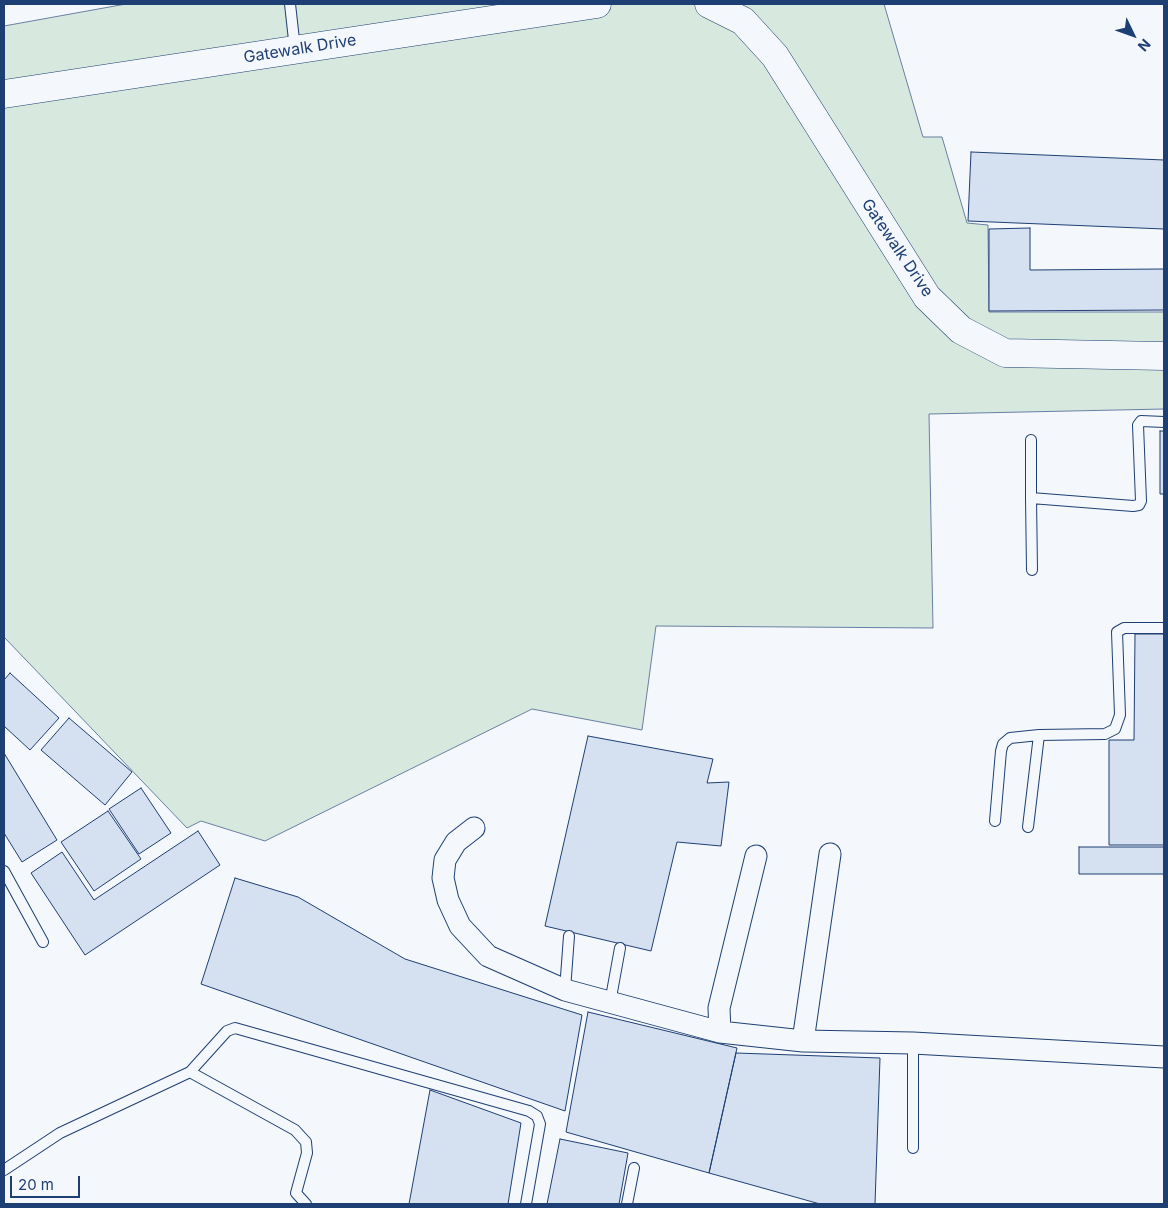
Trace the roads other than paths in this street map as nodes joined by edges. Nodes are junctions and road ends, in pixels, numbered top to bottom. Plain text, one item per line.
1 (290, 4) edge
2 (597, 4) edge
3 (708, 4) edge
4 (295, 49) junction
5 (4, 94) edge
6 (1164, 356) edge
7 (1164, 422) edge
8 (1031, 440) dead end
9 (1031, 498) junction
10 (1032, 570) dead end
11 (1164, 628) edge
12 (1039, 735) junction
13 (995, 821) dead end
14 (1028, 826) dead end
15 (474, 828) dead end
16 (830, 854) dead end
17 (756, 856) dead end
18 (4, 871) edge
19 (569, 936) dead end
20 (43, 942) dead end
21 (620, 948) dead end
22 (565, 990) junction
23 (610, 1003) junction
24 (720, 1032) junction
25 (803, 1041) junction
26 (913, 1043) junction
27 (1164, 1056) edge
28 (190, 1072) junction
29 (912, 1148) dead end
30 (634, 1168) dead end
31 (4, 1170) edge
32 (306, 1204) edge
33 (526, 1204) edge
34 (627, 1204) edge

1 - 4 lane
2 - 4 main road, Gatewalk Drive
3 - 6 main road, Gatewalk Drive
4 - 5 main road, Gatewalk Drive
7 - 9 lane
8 - 9 lane
9 - 10 lane
11 - 12 lane
12 - 13 lane
12 - 14 lane
15 - 22 street
16 - 25 street
17 - 24 street
18 - 20 lane
19 - 22 lane
21 - 23 lane
22 - 23 street
23 - 24 street
24 - 25 street
25 - 26 street
26 - 27 street
26 - 29 lane
28 - 31 lane
28 - 32 lane
28 - 33 lane
30 - 34 lane

